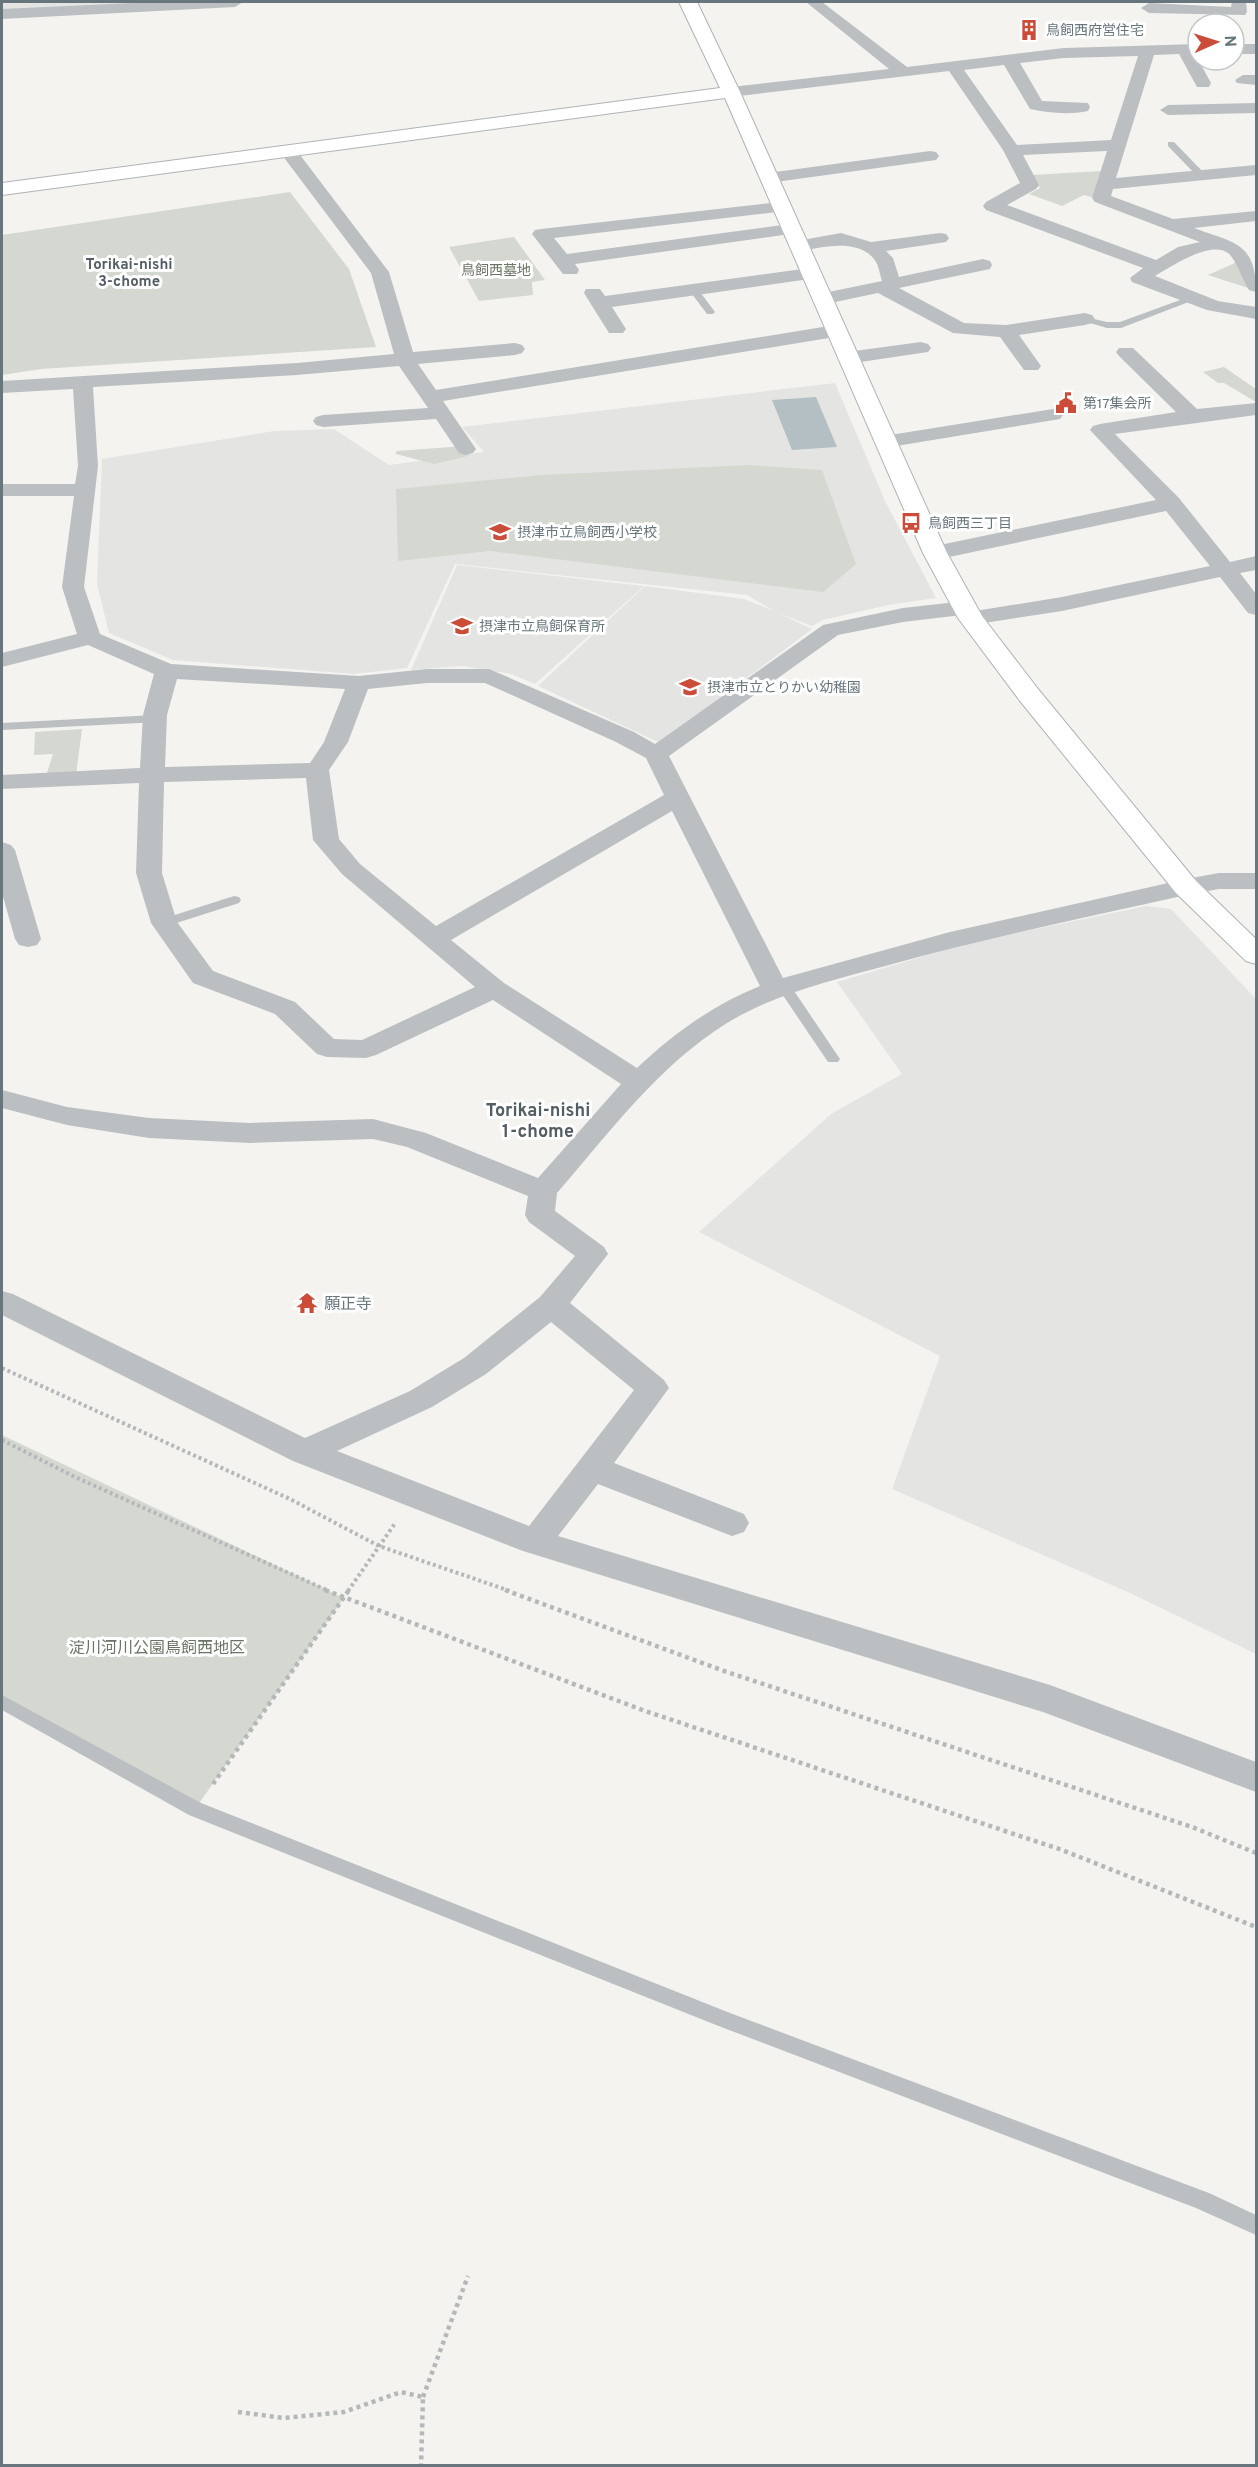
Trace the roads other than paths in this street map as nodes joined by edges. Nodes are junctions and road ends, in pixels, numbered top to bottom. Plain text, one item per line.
1 (235, 2) edge
2 (688, 2) edge
3 (813, 2) edge
4 (1239, 2) edge
5 (1148, 5) edge
6 (2, 14) edge
7 (1147, 41) junction
8 (1186, 48) edge
9 (1009, 59) junction
10 (953, 65) junction
11 (901, 70) junction
12 (1199, 72) edge
13 (1203, 83) dead end
14 (731, 92) junction
15 (1082, 107) dead end
16 (1257, 108) edge
17 (1168, 110) dead end
18 (1171, 144) dead end
19 (1117, 145) junction
20 (1012, 150) junction
21 (288, 151) junction
22 (930, 156) dead end
23 (1257, 170) edge
24 (1201, 175) junction
25 (768, 178) junction
26 (1105, 184) junction
27 (2, 189) edge
28 (780, 207) junction
29 (1257, 216) edge
30 (1173, 225) junction
31 (794, 238) junction
32 (940, 238) dead end
33 (1220, 244) junction
34 (870, 248) junction
35 (1251, 263) edge
36 (983, 265) dead end
37 (810, 274) junction
38 (1143, 275) junction
39 (887, 286) junction
40 (1257, 286) edge
41 (694, 290) junction
42 (1194, 298) junction
43 (821, 299) junction
44 (710, 312) dead end
45 (1257, 312) edge
46 (1083, 319) joint
47 (616, 329) dead end
48 (1006, 330) junction
49 (835, 331) junction
50 (921, 348) dead end
51 (515, 349) dead end
52 (1126, 352) dead end
53 (847, 358) junction
54 (405, 360) junction
55 (1031, 366) dead end
56 (83, 381) junction
57 (4, 392) edge
58 (435, 405) junction
59 (1257, 409) edge
60 (1233, 412) junction
61 (1053, 415) dead end
62 (1192, 416) junction
63 (323, 421) dead end
64 (1257, 431) edge
65 (884, 442) junction
66 (466, 448) dead end
67 (2, 490) edge
68 (83, 490) junction
69 (1171, 502) junction
70 (935, 553) junction
71 (1257, 563) edge
72 (1224, 569) junction
73 (1257, 608) edge
74 (968, 613) junction
75 (90, 638) junction
76 (2, 660) edge
77 (167, 670) junction
78 (359, 683) junction
79 (154, 719) junction
80 (2, 727) edge
81 (656, 754) junction
82 (317, 770) junction
83 (152, 775) junction
84 (2, 782) edge
85 (678, 797) junction
86 (2, 850) edge
87 (1257, 881) edge
88 (1186, 887) junction
89 (7, 890) edge
90 (234, 900) dead end
91 (164, 923) junction
92 (28, 939) dead end
93 (433, 939) junction
94 (1257, 955) edge
95 (779, 986) junction
96 (494, 989) junction
97 (833, 1059) dead end
98 (639, 1082) junction
99 (2, 1099) edge
100 (543, 1191) junction
101 (2, 1302) edge
102 (551, 1305) junction
103 (305, 1452) junction
104 (591, 1468) junction
105 (732, 1523) dead end
106 (534, 1542) junction
107 (2, 1702) edge
108 (1257, 1777) edge
109 (1257, 2225) edge

1 - 6 street
2 - 14 street
3 - 11 street
4 - 5 street
5 - 7 street
7 - 8 street
7 - 9 street
7 - 19 street
9 - 10 street
9 - 15 street
10 - 11 street
10 - 20 street
11 - 14 street
12 - 13 street
14 - 21 street
14 - 25 street
16 - 17 street
18 - 24 lane
19 - 20 street
19 - 26 street
20 - 38 street
21 - 27 street
21 - 54 street
22 - 25 street
23 - 24 street
24 - 26 street
25 - 28 street
26 - 30 street
28 - 31 street
28 - 31 street
29 - 30 street
30 - 33 street
31 - 34 street
31 - 37 street
32 - 34 street
33 - 35 street
33 - 38 street
34 - 39 street
35 - 40 street
36 - 39 street
37 - 41 street
37 - 43 street
38 - 42 street
39 - 43 street
39 - 48 street
41 - 44 lane
41 - 47 street
42 - 45 street
42 - 46 lane
43 - 49 street
46 - 48 street
48 - 55 street
49 - 53 street
49 - 58 street
50 - 53 street
51 - 54 street
52 - 62 street
53 - 65 street
54 - 56 street
54 - 58 street
56 - 57 street
56 - 68 street
58 - 63 street
58 - 66 street
59 - 60 street
60 - 62 street
60 - 64 street
61 - 65 street
62 - 69 street
65 - 70 street
67 - 68 street
68 - 75 street
69 - 70 street
69 - 72 street
70 - 74 street
71 - 72 street
72 - 73 street
72 - 74 street
74 - 81 street
74 - 88 street
75 - 76 street
75 - 77 street
77 - 78 street
77 - 79 street
78 - 81 street
78 - 82 street
79 - 80 lane
79 - 83 street
81 - 85 street
82 - 83 street
82 - 93 street
83 - 84 street
83 - 91 street
85 - 93 street
85 - 95 street
86 - 89 street
87 - 88 street
88 - 94 street
88 - 95 street
89 - 92 street
90 - 91 lane
91 - 96 street
93 - 96 street
95 - 97 lane
95 - 98 street
96 - 98 street
98 - 100 street
99 - 100 street
100 - 102 street
101 - 103 street
102 - 103 street
102 - 104 street
103 - 106 street
104 - 105 street
104 - 106 street
106 - 108 street
107 - 109 lane

